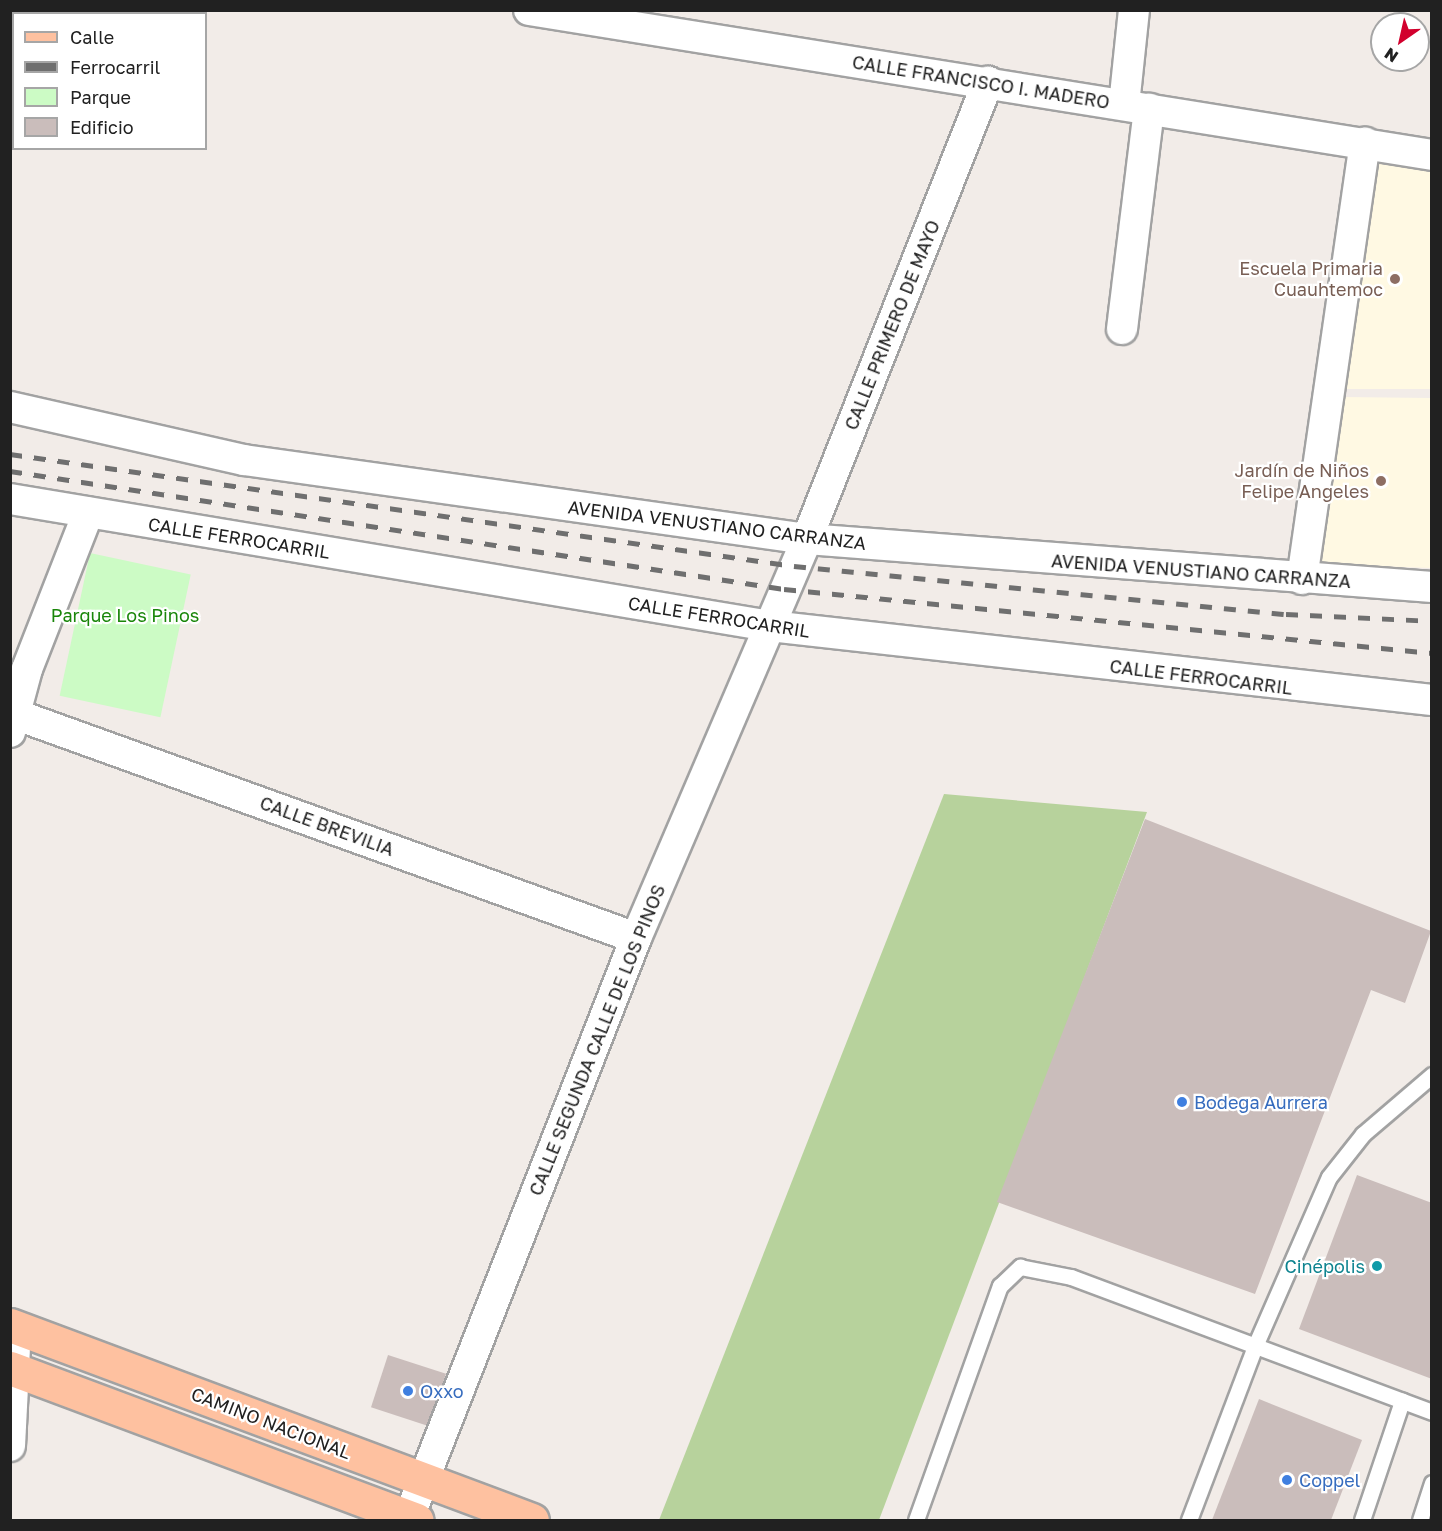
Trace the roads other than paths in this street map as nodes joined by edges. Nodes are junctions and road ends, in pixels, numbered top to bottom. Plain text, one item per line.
1 (529, 10) edge
2 (1134, 10) edge
3 (573, 14) edge
4 (988, 82) junction
5 (1137, 107) junction
6 (1365, 143) junction
7 (1431, 155) edge
8 (1122, 329) dead end
9 (10, 407) edge
10 (10, 499) edge
11 (88, 513) junction
12 (807, 539) junction
13 (794, 566) joint
14 (1302, 579) junction
15 (1431, 587) edge
16 (770, 626) junction
17 (19, 667) edge
18 (1431, 700) edge
19 (14, 723) edge
20 (636, 938) junction
21 (1431, 1075) edge
22 (13, 1326) edge
23 (1255, 1346) junction
24 (12, 1369) edge
25 (1402, 1401) junction
26 (1431, 1412) edge
27 (10, 1446) edge
28 (423, 1480) junction
29 (1431, 1483) edge
30 (413, 1519) edge
31 (532, 1521) edge
32 (916, 1521) edge
33 (1189, 1521) edge
34 (1362, 1521) edge
35 (1420, 1521) edge

1 - 3 street, CALLE FRANCISCO I. MADERO
2 - 5 street
3 - 4 street, CALLE FRANCISCO I. MADERO
4 - 5 street, CALLE FRANCISCO I. MADERO
4 - 12 street, CALLE PRIMERO DE MAYO
5 - 6 street, CALLE FRANCISCO I. MADERO
5 - 8 street
6 - 7 street, CALLE FRANCISCO I. MADERO
6 - 14 street
9 - 12 street, AVENIDA VENUSTIANO CARRANZA
10 - 11 street, CALLE FERROCARRIL
11 - 16 street, CALLE FERROCARRIL
11 - 17 street
12 - 13 street, CALLE PRIMERO DE MAYO
12 - 14 street, AVENIDA VENUSTIANO CARRANZA
13 - 16 street, CALLE SEGUNDA CALLE DE LOS PINOS
14 - 15 street, AVENIDA VENUSTIANO CARRANZA
16 - 18 street, CALLE FERROCARRIL
16 - 20 street, CALLE SEGUNDA CALLE DE LOS PINOS
17 - 19 street
19 - 20 street, CALLE BREVILIA
20 - 28 street, CALLE SEGUNDA CALLE DE LOS PINOS
21 - 23 lane
22 - 24 street
22 - 28 main road, CAMINO NACIONAL
23 - 25 lane
23 - 32 lane
23 - 33 lane
24 - 27 street
24 - 30 main road
25 - 26 lane
25 - 34 lane
28 - 30 street, CALLE SEGUNDA CALLE DE LOS PINOS
28 - 31 main road, CAMINO NACIONAL
29 - 35 lane

